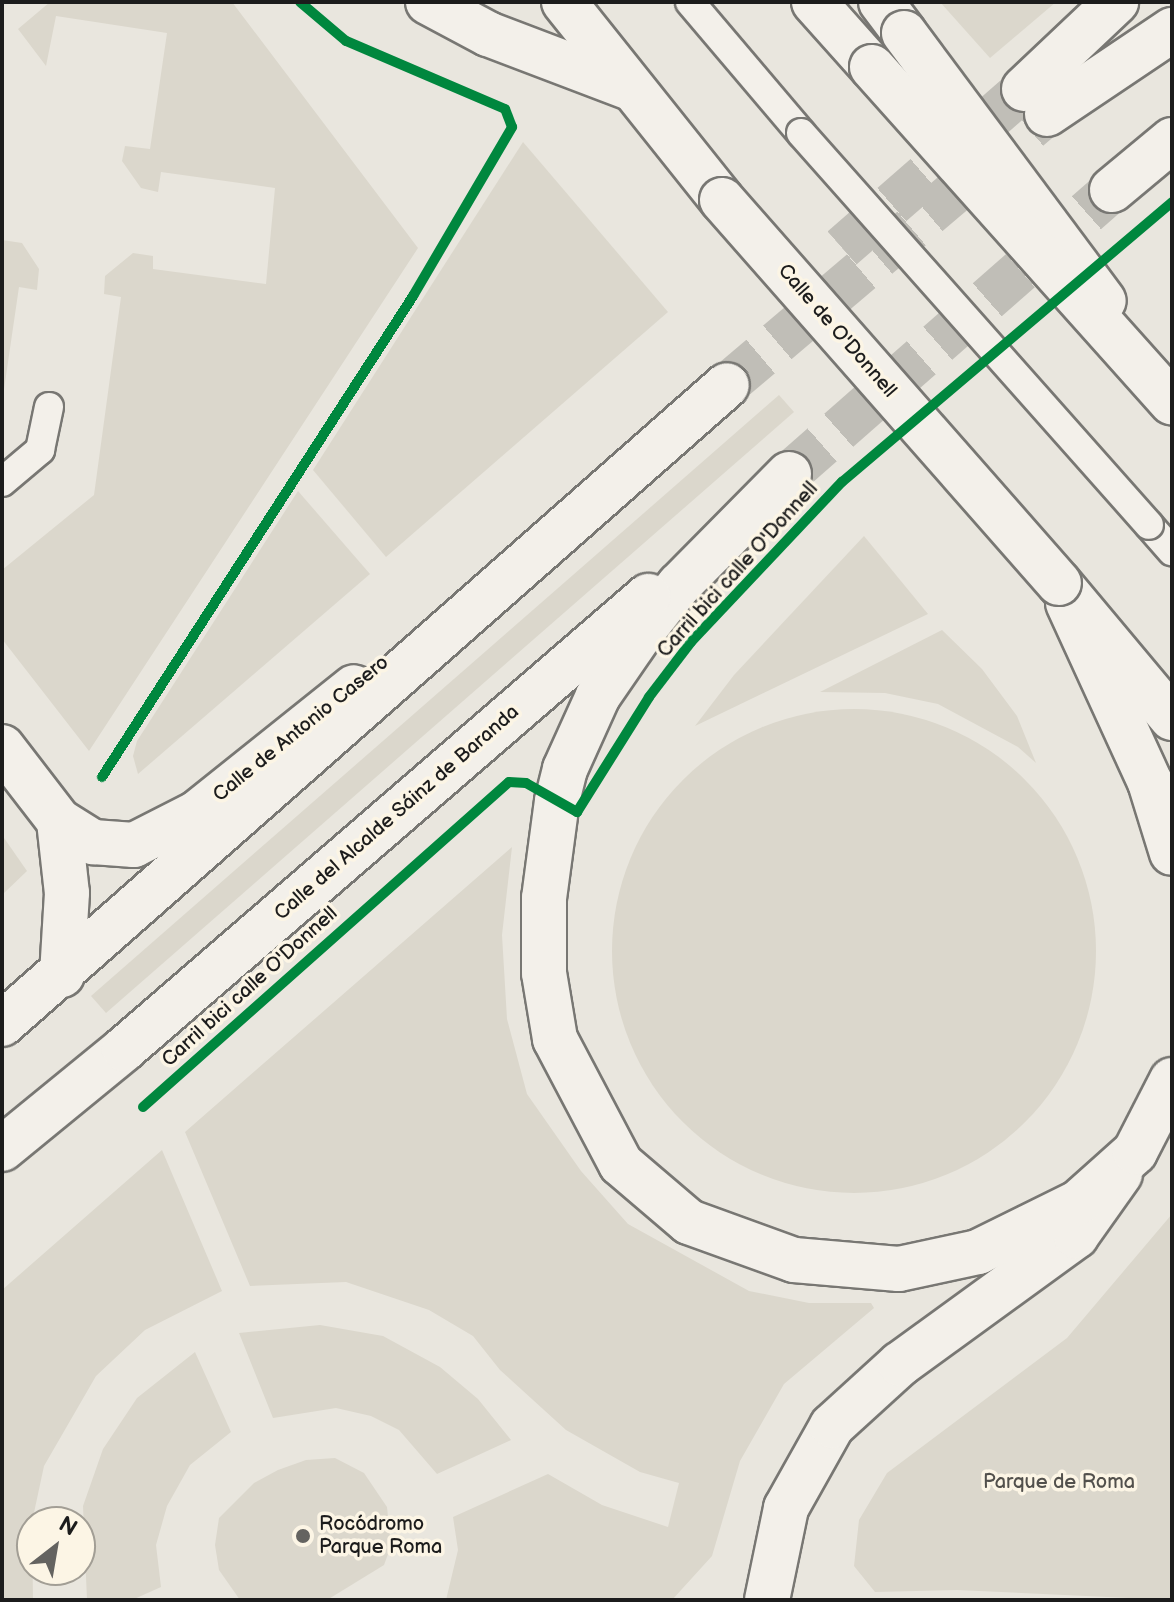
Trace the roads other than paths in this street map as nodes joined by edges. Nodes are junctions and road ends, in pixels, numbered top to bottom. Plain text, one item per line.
1 (428, 2) edge
2 (564, 2) edge
3 (690, 2) edge
4 (814, 2) edge
5 (1116, 2) edge
6 (892, 18) edge
7 (1172, 30) edge
8 (630, 88) junction
9 (1172, 140) edge
10 (1112, 190) tunnel mouth
11 (721, 372) tunnel mouth
12 (1172, 393) edge
13 (1172, 403) edge
14 (49, 407) dead end
15 (2, 482) edge
16 (1172, 551) edge
17 (529, 557) junction
18 (1059, 583) junction
19 (1172, 718) edge
20 (2, 747) edge
21 (59, 821) junction
22 (1172, 853) edge
23 (62, 975) junction
24 (2, 1024) edge
25 (1172, 1080) edge
26 (2, 1149) edge
27 (1135, 1152) junction
28 (767, 1600) edge

1 - 8 street, Calle de O'Donnell
2 - 8 street, Calle de O'Donnell
3 - 16 lane, bridge
4 - 13 street, bridge
5 - 7 street
6 - 12 street, bridge
8 - 18 street, Calle de O'Donnell, bridge
9 - 10 street
11 - 17 street
14 - 15 lane
17 - 21 street, Calle de Antonio Casero
17 - 23 street
18 - 19 street, Calle de O'Donnell
18 - 22 street
20 - 21 street, Calle de Antonio Casero
21 - 23 street
23 - 24 street
25 - 27 street
26 - 27 street, Calle del Alcalde Sáinz de Baranda
27 - 28 street

